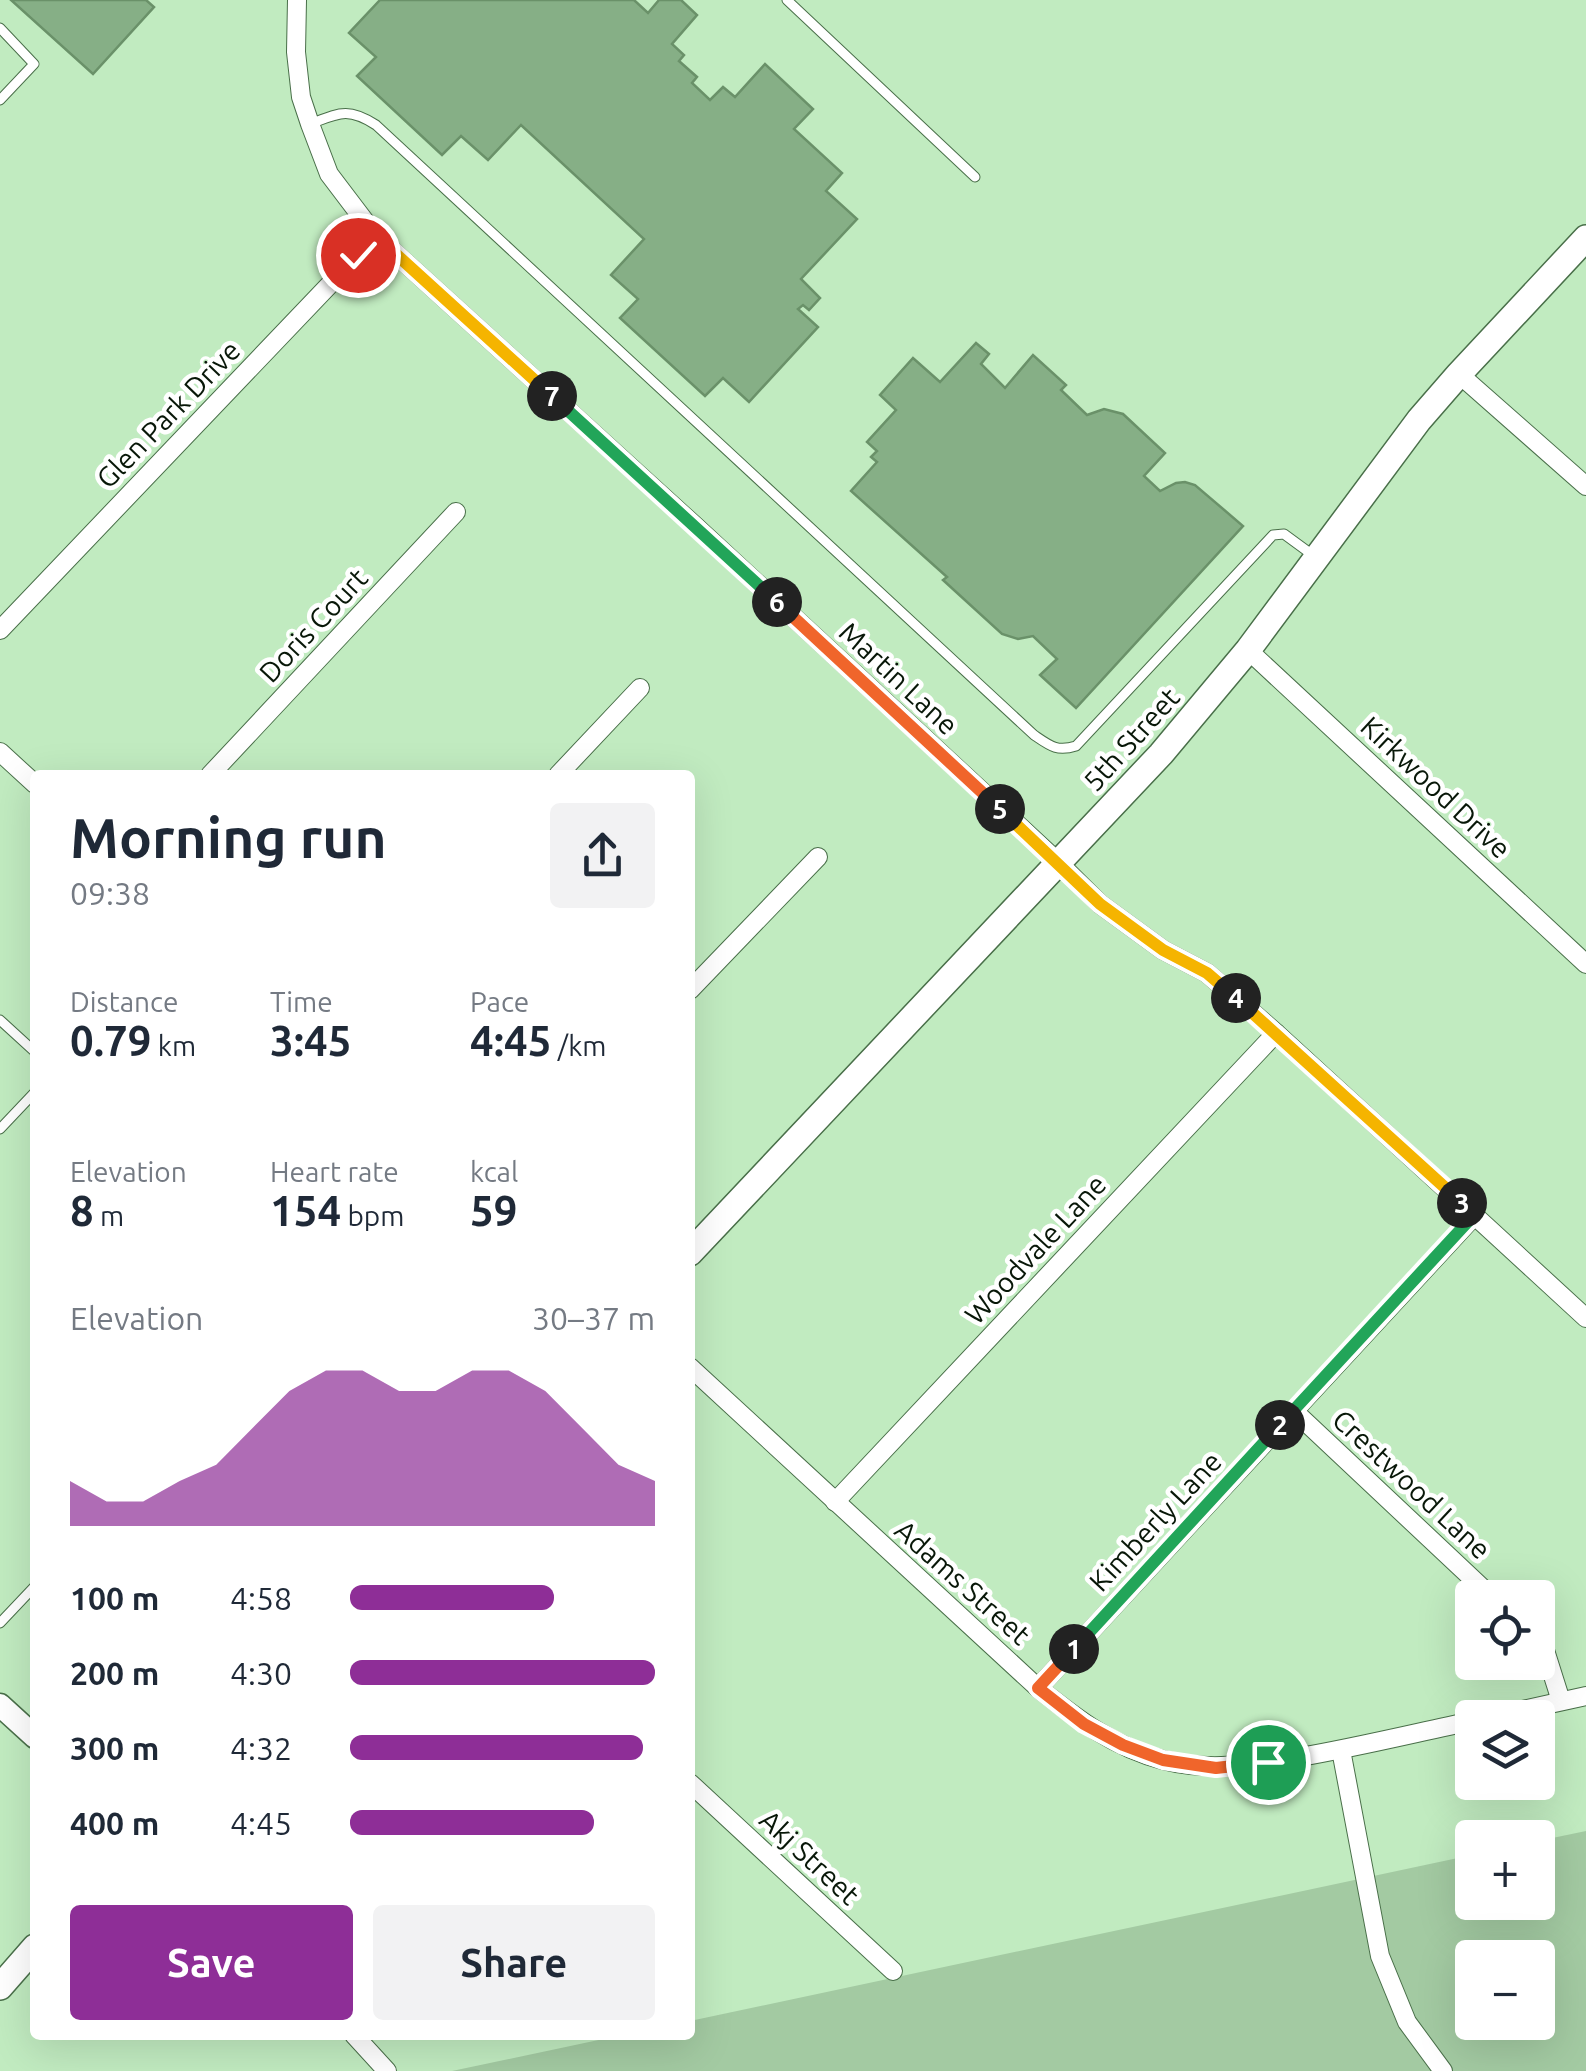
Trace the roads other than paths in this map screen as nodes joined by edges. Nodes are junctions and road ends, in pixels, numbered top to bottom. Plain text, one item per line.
1 (298, 0) edge
2 (788, 0) edge
3 (0, 28) edge
4 (0, 100) edge
5 (310, 124) junction
6 (975, 176) dead end
7 (376, 236) junction
8 (1586, 238) edge
9 (1459, 374) junction
10 (1586, 486) edge
11 (456, 512) dead end
12 (1317, 558) junction
13 (0, 630) edge
14 (1248, 650) junction
15 (640, 688) dead end
16 (0, 752) edge
17 (215, 770) edge
18 (563, 770) edge
19 (30, 779) edge
20 (818, 856) dead end
21 (1058, 862) junction
22 (1586, 964) edge
23 (695, 985) edge
24 (0, 1020) edge
25 (1276, 1033) junction
26 (30, 1047) edge
27 (30, 1097) edge
28 (0, 1129) edge
29 (1475, 1214) junction
30 (695, 1248) edge
31 (1586, 1318) edge
32 (695, 1372) edge
33 (1294, 1411) junction
34 (835, 1502) junction
35 (1475, 1580) edge
36 (30, 1591) edge
37 (0, 1623) edge
38 (1554, 1680) edge
39 (1038, 1688) junction
40 (1586, 1696) edge
41 (1561, 1701) junction
42 (1555, 1702) edge
43 (0, 1704) edge
44 (1455, 1724) edge
45 (30, 1732) edge
46 (1341, 1750) junction
47 (695, 1787) edge
48 (30, 1953) edge
49 (893, 1971) dead end
50 (0, 1987) edge
51 (359, 2040) edge
52 (387, 2071) edge
53 (1443, 2071) edge

1 - 5 street, Martin Lane
2 - 6 lane
3 - 4 lane
5 - 7 street, Martin Lane
5 - 12 lane
7 - 13 street, Glen Park Drive
7 - 21 street, Martin Lane
8 - 9 main road, 5th Street
9 - 10 street
9 - 12 main road, 5th Street
11 - 17 street, Doris Court
12 - 14 main road, 5th Street
14 - 21 main road, 5th Street
14 - 22 street, Kirkwood Drive
15 - 18 street
16 - 19 street
20 - 23 street
21 - 25 street, Martin Lane
21 - 30 main road, 5th Street
24 - 26 lane
25 - 29 street, Martin Lane
25 - 34 street, Woodvale Lane
27 - 28 lane
29 - 31 street, Martin Lane
29 - 33 street, Kimberly Lane
32 - 34 street, Adams Street
33 - 35 street, Crestwood Lane
33 - 39 street, Kimberly Lane
34 - 39 street, Adams Street
36 - 37 lane
38 - 41 street
39 - 46 street, Adams Street
40 - 41 street
41 - 42 street
43 - 45 street
44 - 46 street, Adams Street
46 - 53 street
47 - 49 street, Akj Street
48 - 50 main road
51 - 52 street

